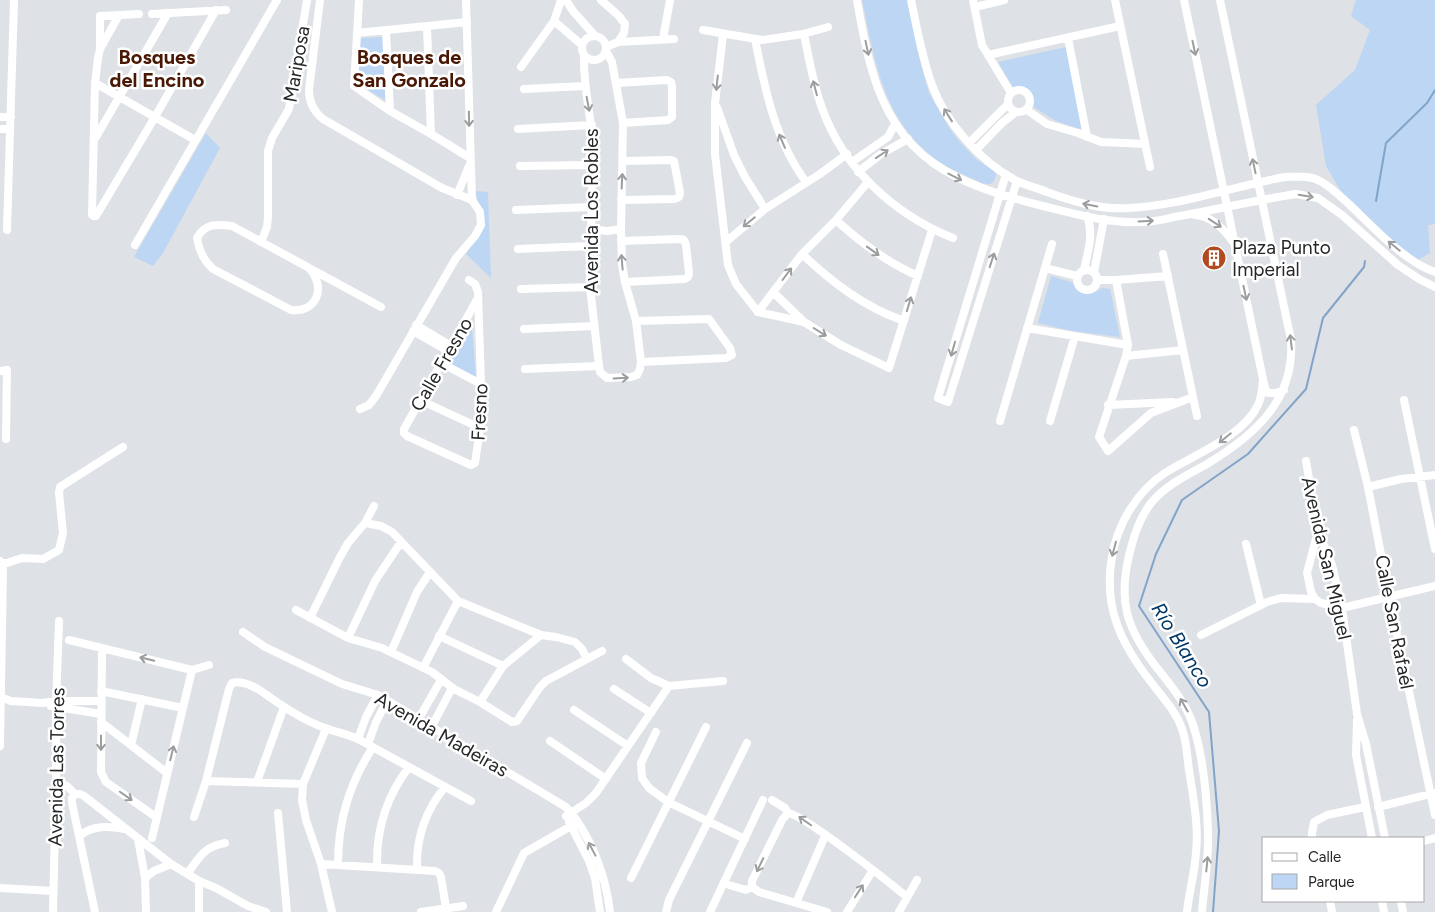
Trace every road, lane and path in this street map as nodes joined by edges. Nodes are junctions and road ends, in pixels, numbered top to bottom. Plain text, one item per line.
1 (14, 0) edge
2 (307, 0) edge
3 (320, 0) edge
4 (359, 0) edge
5 (466, 0) edge
6 (561, 0) edge
7 (566, 0) edge
8 (601, 0) edge
9 (670, 0) edge
10 (857, 0) edge
11 (911, 0) edge
12 (1004, 0) edge
13 (1114, 0) edge
14 (1184, 0) edge
15 (1220, 0) edge
16 (276, 1) edge
17 (974, 3) edge
18 (216, 10) junction
19 (226, 10) dead end
20 (168, 13) junction
21 (138, 14) dead end
22 (152, 14) dead end
23 (119, 15) junction
24 (554, 21) junction
25 (467, 22) junction
26 (1120, 26) junction
27 (427, 27) junction
28 (828, 27) dead end
29 (703, 30) dead end
30 (386, 31) junction
31 (357, 33) junction
32 (723, 34) junction
33 (804, 34) junction
34 (595, 36) junction
35 (1068, 38) junction
36 (663, 39) junction
37 (674, 39) dead end
38 (755, 39) junction
39 (618, 42) junction
40 (582, 45) junction
41 (100, 49) junction
42 (606, 49) junction
43 (988, 55) junction
44 (584, 56) junction
45 (521, 67) dead end
46 (95, 83) junction
47 (616, 83) junction
48 (584, 86) junction
49 (524, 89) dead end
50 (1010, 93) junction
51 (119, 96) junction
52 (715, 103) junction
53 (1008, 104) junction
54 (1027, 110) junction
55 (390, 111) junction
56 (1016, 112) junction
57 (0, 117) edge
58 (11, 117) junction
59 (156, 117) junction
60 (623, 123) junction
61 (895, 124) junction
62 (592, 125) junction
63 (984, 128) junction
64 (0, 129) edge
65 (10, 129) junction
66 (518, 129) dead end
67 (431, 134) junction
68 (991, 135) junction
69 (1087, 137) junction
70 (95, 138) junction
71 (908, 139) junction
72 (196, 140) junction
73 (969, 143) junction
74 (1145, 144) junction
75 (976, 150) junction
76 (846, 154) junction
77 (470, 160) junction
78 (623, 161) junction
79 (852, 162) junction
80 (592, 165) junction
81 (520, 166) dead end
82 (1150, 168) dead end
83 (858, 172) junction
84 (1006, 174) junction
85 (1017, 181) junction
86 (806, 182) junction
87 (868, 182) junction
88 (1258, 182) junction
89 (1224, 190) junction
90 (1000, 194) junction
91 (458, 195) junction
92 (1012, 198) junction
93 (0, 199) edge
94 (472, 200) junction
95 (621, 200) junction
96 (1261, 200) junction
97 (8, 203) junction
98 (592, 207) junction
99 (1227, 207) junction
100 (1128, 208) junction
101 (765, 209) junction
102 (516, 210) dead end
103 (995, 210) junction
104 (1007, 213) junction
105 (1186, 215) junction
106 (1087, 216) junction
107 (1104, 219) junction
108 (836, 220) junction
109 (1367, 221) junction
110 (1129, 222) junction
111 (590, 229) junction
112 (621, 229) junction
113 (7, 230) dead end
114 (932, 230) junction
115 (1360, 231) junction
116 (953, 238) dead end
117 (1091, 239) junction
118 (1100, 240) junction
119 (621, 241) junction
120 (727, 241) junction
121 (261, 242) junction
122 (1052, 244) dead end
123 (135, 246) dead end
124 (590, 246) junction
125 (1236, 246) junction
126 (518, 249) dead end
127 (802, 254) junction
128 (1163, 254) dead end
129 (309, 268) junction
130 (1045, 268) junction
131 (1084, 270) junction
132 (1435, 272) edge
133 (918, 276) junction
134 (1077, 276) junction
135 (1096, 276) junction
136 (1168, 276) junction
137 (469, 280) dead end
138 (1116, 280) junction
139 (625, 282) junction
140 (1435, 286) edge
141 (590, 287) junction
142 (521, 289) dead end
143 (773, 292) junction
144 (478, 298) junction
145 (966, 302) junction
146 (977, 306) junction
147 (381, 307) dead end
148 (758, 312) junction
149 (636, 321) junction
150 (904, 321) junction
151 (804, 322) junction
152 (594, 326) junction
153 (414, 328) junction
154 (1027, 328) junction
155 (524, 329) dead end
156 (1075, 336) junction
157 (1128, 345) junction
158 (450, 348) junction
159 (1183, 350) junction
160 (1126, 356) junction
161 (641, 362) junction
162 (441, 363) junction
163 (599, 366) junction
164 (525, 369) dead end
165 (0, 370) edge
166 (1263, 379) junction
167 (481, 384) junction
168 (1284, 390) junction
169 (1193, 397) junction
170 (420, 400) junction
171 (1404, 400) dead end
172 (1180, 402) junction
173 (1108, 405) junction
174 (360, 409) dead end
175 (1197, 416) dead end
176 (1000, 421) dead end
177 (1050, 421) dead end
178 (480, 428) junction
179 (404, 429) joint
180 (1354, 430) dead end
181 (6, 439) dead end
182 (122, 447) dead end
183 (1306, 461) dead end
184 (1435, 475) edge
185 (1420, 478) junction
186 (1151, 485) junction
187 (1368, 486) junction
188 (1159, 495) junction
189 (374, 506) dead end
190 (365, 523) junction
191 (1318, 531) junction
192 (401, 542) junction
193 (1246, 544) dead end
194 (1435, 548) edge
195 (2, 564) edge
196 (430, 572) junction
197 (1435, 586) edge
198 (1389, 596) junction
199 (1315, 599) junction
200 (458, 601) junction
201 (1262, 605) junction
202 (1342, 608) junction
203 (296, 610) dead end
204 (310, 618) junction
205 (59, 621) dead end
206 (243, 632) dead end
207 (541, 635) junction
208 (1201, 635) dead end
209 (439, 636) junction
210 (348, 638) junction
211 (69, 640) dead end
212 (102, 648) junction
213 (602, 651) dead end
214 (391, 652) junction
215 (587, 659) junction
216 (626, 659) dead end
217 (1151, 661) junction
218 (208, 665) dead end
219 (503, 666) junction
220 (423, 668) junction
221 (1140, 668) junction
222 (192, 670) junction
223 (441, 680) junction
224 (723, 681) dead end
225 (669, 686) junction
226 (452, 688) junction
227 (614, 690) dead end
228 (101, 691) junction
229 (378, 695) junction
230 (0, 697) edge
231 (142, 698) junction
232 (11, 701) junction
233 (101, 701) junction
234 (388, 701) junction
235 (480, 702) junction
236 (56, 704) junction
237 (0, 706) edge
238 (284, 707) junction
239 (184, 708) junction
240 (574, 710) dead end
241 (650, 713) junction
242 (1357, 714) junction
243 (101, 718) junction
244 (418, 720) junction
245 (706, 727) dead end
246 (430, 728) junction
247 (326, 729) junction
248 (656, 732) dead end
249 (358, 738) junction
250 (550, 741) dead end
251 (747, 743) dead end
252 (130, 745) junction
253 (0, 746) edge
254 (371, 746) junction
255 (628, 746) junction
256 (1199, 749) junction
257 (1187, 752) junction
258 (409, 767) junction
259 (167, 773) junction
260 (1372, 775) junction
261 (1360, 778) junction
262 (606, 779) junction
263 (206, 780) junction
264 (56, 782) junction
265 (257, 782) junction
266 (303, 784) junction
267 (445, 787) junction
268 (75, 794) junction
269 (1433, 794) edge
270 (763, 800) dead end
271 (772, 800) dead end
272 (471, 801) dead end
273 (668, 802) junction
274 (1365, 807) junction
275 (1378, 807) junction
276 (278, 812) dead end
277 (788, 813) junction
278 (569, 815) junction
279 (1435, 815) edge
280 (156, 817) junction
281 (194, 817) dead end
282 (708, 821) junction
283 (1381, 822) junction
284 (574, 824) junction
285 (1370, 824) junction
286 (126, 829) junction
287 (79, 836) junction
288 (826, 836) junction
289 (1312, 837) edge
290 (1372, 837) edge
291 (1385, 837) edge
292 (152, 838) dead end
293 (138, 839) junction
294 (745, 839) junction
295 (225, 843) dead end
296 (171, 864) junction
297 (321, 864) junction
298 (338, 864) junction
299 (377, 867) junction
300 (417, 869) junction
301 (873, 870) junction
302 (187, 874) junction
303 (604, 876) junction
304 (145, 878) junction
305 (595, 878) junction
306 (631, 878) dead end
307 (917, 880) dead end
308 (199, 881) junction
309 (730, 885) dead end
310 (752, 887) junction
311 (1, 889) edge
312 (53, 890) junction
313 (908, 897) junction
314 (796, 903) junction
315 (463, 906) dead end
316 (446, 908) junction
317 (53, 912) edge
318 (94, 912) edge
319 (146, 912) edge
320 (198, 912) edge
321 (266, 912) edge
322 (287, 912) edge
323 (332, 912) edge
324 (421, 912) edge
325 (496, 912) edge
326 (600, 912) edge
327 (610, 912) edge
328 (666, 912) edge
329 (710, 912) edge
330 (827, 912) edge
331 (847, 912) edge
332 (899, 912) edge
333 (1187, 912) edge
334 (1202, 912) edge

1 - 58 street
2 - 121 street, Mariposa
3 - 91 street
4 - 31 street
5 - 25 street
6 - 24 street
7 - 34 street
8 - 39 street
9 - 36 street
10 -> 61 street
73 -> 11 street
12 - 17 street
13 - 26 street
14 -> 89 street
88 -> 15 street
16 - 72 street
17 - 43 street
18 - 19 street
18 - 20 street
18 - 59 street
20 - 22 street
20 - 51 street
21 - 23 street
23 - 41 street
23 - 41 street
24 - 40 street
24 - 45 street
25 - 27 street
25 -> 77 street
26 - 35 street
26 - 74 street
27 - 30 street
27 - 67 street
28 - 33 street
29 - 32 street
30 - 31 street
30 - 55 street
31 - 55 street
32 - 38 street
32 -> 52 street
33 - 38 street
76 -> 33 street
34 - 40 street
34 - 42 street
35 - 43 street
35 - 69 street
36 - 37 street
36 - 39 street
86 -> 38 street
39 - 42 street
40 - 44 street
41 - 46 street
42 - 44 street
42 - 47 street, Avenida Los Robles
43 - 50 street
44 - 48 street, Avenida Los Robles
46 - 51 street
46 - 70 street
47 - 60 street, Avenida Los Robles
47 - 60 street
48 - 49 street
48 -> 62 street, Avenida Los Robles
50 - 53 street
50 - 54 street
51 - 59 street
51 - 70 street
52 - 101 street
52 - 120 street
53 - 56 street
53 - 63 street
54 - 56 street
54 - 69 street
55 - 67 street
56 - 68 street
57 - 58 street
58 - 65 street
59 - 70 street
59 - 72 street
60 - 78 street, Avenida Los Robles
61 - 71 street
61 - 79 street
62 - 66 street
62 - 80 street, Avenida Los Robles
63 - 68 street
63 - 73 street
64 - 65 street
65 - 97 street
67 - 77 street
68 - 75 street
69 - 74 street
83 -> 71 street
71 -> 90 street
72 - 123 street
73 - 75 street
74 - 82 street
75 - 84 street
76 - 79 street
76 - 86 street
77 - 91 street
77 - 94 street
95 -> 78 street, Avenida Los Robles
78 - 95 street
79 - 83 street
80 - 81 street
80 - 98 street, Avenida Los Robles
83 - 87 street
84 - 85 street
84 - 90 street
85 - 92 street
100 -> 85 street
86 - 101 street
87 - 108 street
87 - 114 street
88 - 89 street
88 - 96 street
88 - 109 street
89 - 99 street
89 - 100 street
90 - 92 street
90 - 103 street
91 - 94 street
92 - 104 street
92 - 106 street
93 - 97 street
94 - 153 street
95 - 112 street, Avenida Los Robles
96 - 99 street
96 -> 115 street
168 -> 96 street
97 - 113 street
98 - 102 street
98 - 111 street, Avenida Los Robles
99 - 105 street
99 - 125 street
100 - 110 street
101 -> 120 street
103 - 104 street
103 - 145 street
146 -> 104 street
110 -> 105 street
105 -> 125 street
106 - 107 street
106 - 117 street
107 - 110 street
107 - 118 street
108 - 127 street
108 -> 133 street
109 - 115 street
132 -> 109 street
111 - 112 street
111 - 124 street, Avenida Los Robles
112 - 119 street, Avenida Los Robles
114 - 116 street
114 - 133 street
115 - 140 street
117 - 118 street
117 - 131 street
118 - 135 street
139 -> 119 street, Avenida Los Robles
119 - 139 street
120 - 148 street
121 - 129 street
121 - 129 street
122 - 130 street
124 - 126 street
124 - 141 street, Avenida Los Robles
125 -> 166 street
143 -> 127 street
127 - 150 street
128 - 136 street
129 - 147 street
130 - 134 street
130 - 154 street
131 - 134 street
131 - 135 street
150 -> 133 street
134 - 135 street
135 - 138 street
136 - 138 street
136 - 159 street
137 - 144 street, Fresno
138 - 157 street
139 - 149 street, Avenida Los Robles
141 - 142 street
141 - 152 street, Avenida Los Robles
143 - 148 street
143 - 151 street
144 - 158 street, Calle Fresno
144 - 167 street, Fresno
145 - 146 street
145 -> 146 street
148 - 151 street
149 - 161 street, Avenida Los Robles
149 - 161 street
151 -> 150 street
152 - 155 street
152 - 163 street, Avenida Los Robles
153 - 158 street
153 - 174 street
154 - 156 street
154 - 176 street
156 - 157 street
156 - 177 street
157 - 160 street
158 - 162 street, Calle Fresno
159 - 160 street
159 - 169 street
160 - 173 street
163 -> 161 street
162 - 167 street
162 - 170 street, Calle Fresno
163 - 164 street
165 - 181 street
166 - 168 street
166 -> 186 street
167 - 178 street, Fresno
168 - 188 street
169 - 172 street
169 - 175 street
170 - 178 street
170 - 179 street, Calle Fresno
171 - 185 street
172 - 173 street
172 - 173 street
178 - 179 street, Fresno
180 - 187 street, Calle San Rafaél
182 - 195 street
183 - 191 street, Avenida San Miguel
184 - 185 street
185 - 187 street
185 - 194 street
186 - 188 street
186 -> 221 street
187 - 198 street, Calle San Rafaél
188 - 217 street
189 - 190 street
190 - 192 street
190 - 204 street
191 - 199 street
191 - 202 street, Avenida San Miguel
192 - 196 street
192 - 210 street
193 - 201 street
195 - 230 street
196 - 200 street
196 - 214 street
197 - 198 street
198 - 202 street
198 - 269 street, Calle San Rafaél
199 - 201 street
199 - 202 street
200 - 207 street
200 - 209 street
201 - 208 street
202 - 242 street, Avenida San Miguel
203 - 204 street
204 - 210 street
205 - 236 street, Avenida Las Torres
206 - 229 street, Avenida Madeiras
207 - 215 street
207 - 219 street
209 - 219 street
209 - 220 street
210 - 214 street
211 - 212 street
222 -> 212 street
212 - 228 street
213 - 215 street
214 - 220 street
215 - 235 street
216 - 225 street
217 - 221 street
256 -> 217 street
218 - 222 street
219 - 235 street
220 - 223 street
221 - 257 street
222 - 239 street
223 - 226 street
223 - 244 street
224 - 225 street
225 - 241 street
226 - 235 street
226 - 246 street
227 - 241 street
228 - 231 street
228 - 233 street
229 - 234 street, Avenida Madeiras
229 - 249 street
230 - 232 street
230 - 237 street
231 - 239 street
231 - 252 street
232 - 236 street
232 - 237 street
233 - 236 street
233 - 243 street
234 - 244 street, Avenida Madeiras
234 - 254 street
236 - 243 street
236 - 264 street, Avenida Las Torres
237 - 253 street
238 - 247 street
238 - 263 street
238 - 265 street
259 -> 239 street
240 - 255 street
241 - 255 street
242 - 260 street, Avenida San Miguel
242 - 261 street, Avenida San Miguel
243 - 252 street
243 -> 280 street
244 - 246 street, Avenida Madeiras
245 - 273 street
246 - 278 street, Avenida Madeiras
247 - 249 street
247 - 266 street
248 - 273 street
249 - 254 street
250 - 262 street
251 - 282 street
252 - 259 street
254 - 258 street
254 - 298 street
255 - 262 street
256 - 257 street
334 -> 256 street
257 - 333 street
258 - 267 street
258 - 299 street
259 - 280 street
260 - 261 street
260 - 275 street, Avenida San Miguel
261 - 274 street, Avenida San Miguel
262 - 278 street
263 - 265 street
263 - 281 street
264 - 268 street
264 - 312 street, Avenida Las Torres
265 - 266 street
266 - 297 street
267 - 272 street
267 - 300 street
268 - 286 street
268 - 287 street
269 - 275 street
269 - 279 street, Calle San Rafaél
270 - 294 street
271 - 277 street
273 - 282 street
273 - 306 street
274 - 285 street, Avenida San Miguel
274 - 289 street
275 - 283 street, Avenida San Miguel
276 - 322 street
288 -> 277 street
277 -> 310 street
278 - 284 street, Avenida Madeiras
280 - 292 street
282 - 294 street
282 - 328 street
283 - 285 street
283 - 291 street, Avenida San Miguel
303 -> 284 street, Avenida Madeiras
284 - 305 street, Avenida Madeiras
284 - 325 street
285 - 290 street, Avenida San Miguel
286 - 287 street
286 - 293 street
287 - 318 street
288 - 301 street
288 - 314 street
293 - 296 street
293 - 304 street
294 - 329 street
295 - 302 street
296 - 302 street
296 - 304 street
297 - 298 street
297 - 323 street
298 - 299 street
299 - 300 street
300 - 316 street
301 - 313 street
331 -> 301 street
302 - 308 street
303 - 305 street
303 - 327 street, Avenida Madeiras
304 - 319 street
305 - 326 street, Avenida Madeiras
307 - 313 street
308 - 320 street
308 - 321 street
309 - 310 street
310 - 314 street
311 - 312 street
312 - 317 street, Avenida Las Torres
313 - 332 street
314 - 330 street
315 - 316 street
316 - 324 street

